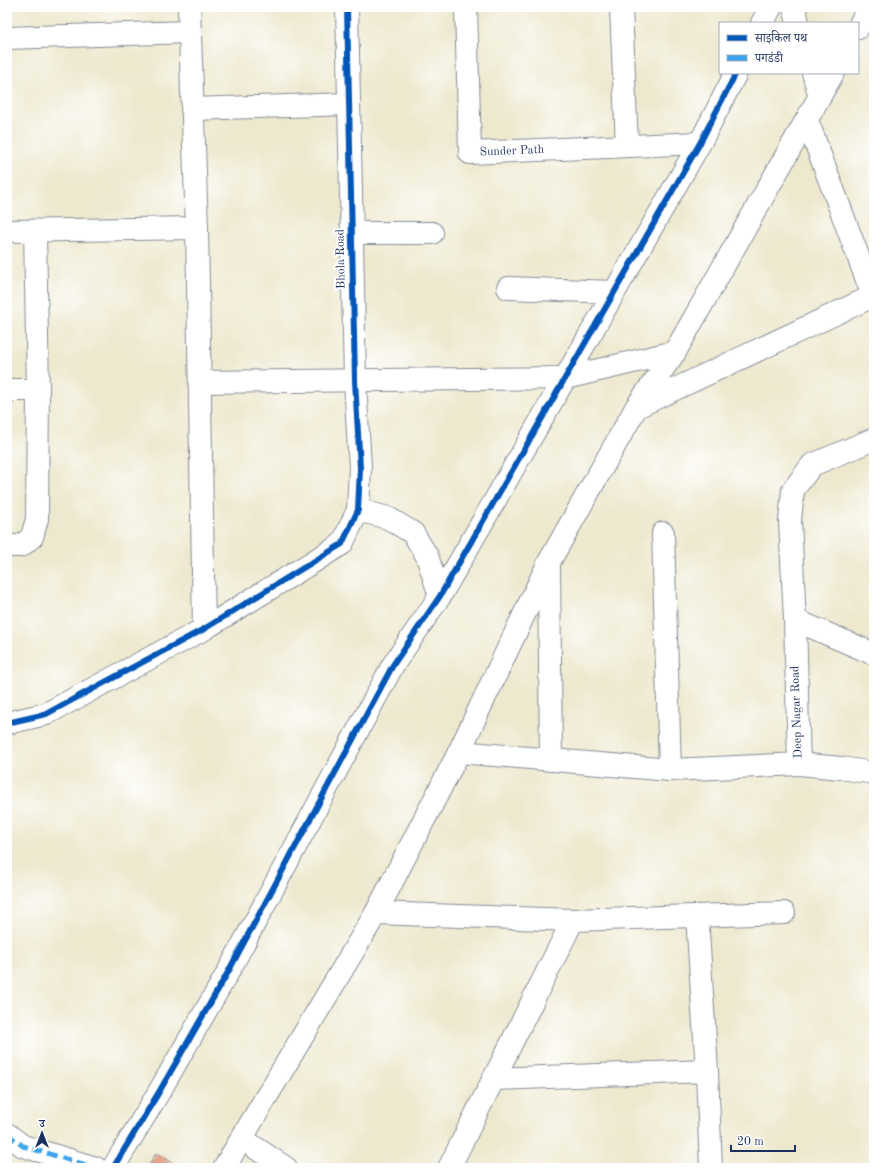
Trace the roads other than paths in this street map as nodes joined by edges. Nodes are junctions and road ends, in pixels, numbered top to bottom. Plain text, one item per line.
1 (189, 7) edge
2 (347, 7) edge
3 (466, 7) edge
4 (621, 7) edge
5 (771, 7) edge
6 (794, 7) edge
7 (870, 7) edge
8 (763, 22) edge
9 (798, 22) edge
10 (859, 26) edge
11 (190, 32) junction
12 (7, 38) edge
13 (735, 74) edge
14 (813, 74) edge
15 (832, 74) edge
16 (820, 97) junction
17 (349, 104) junction
18 (192, 109) junction
19 (807, 120) junction
20 (700, 143) junction
21 (627, 146) junction
22 (197, 228) junction
23 (35, 230) junction
24 (7, 231) edge
25 (352, 233) junction
26 (432, 233) dead end
27 (508, 288) dead end
28 (613, 292) junction
29 (874, 296) edge
30 (675, 352) junction
31 (565, 378) junction
32 (355, 381) junction
33 (200, 382) junction
34 (7, 390) edge
35 (38, 390) junction
36 (638, 406) junction
37 (874, 439) edge
38 (358, 510) junction
39 (663, 533) dead end
40 (7, 546) edge
41 (548, 562) junction
42 (440, 596) junction
43 (795, 620) junction
44 (204, 629) junction
45 (874, 654) edge
46 (7, 723) edge
47 (459, 752) junction
48 (551, 760) junction
49 (799, 764) junction
50 (670, 770) junction
51 (874, 773) edge
52 (376, 913) junction
53 (784, 913) dead end
54 (697, 916) junction
55 (573, 920) junction
56 (706, 1071) junction
57 (493, 1079) junction
58 (7, 1134) edge
59 (242, 1139) junction
60 (96, 1168) edge
61 (113, 1168) edge
62 (224, 1168) edge
63 (286, 1168) edge
64 (449, 1168) edge
65 (711, 1168) edge

1 - 11 street
2 - 17 street, Bhola Road
3 - 21 street, Sunder Path
4 - 21 street
5 - 8 street
6 - 9 street
7 - 10 street
11 - 12 street
11 - 18 street
13 - 20 street
14 - 16 street
15 - 16 street
16 - 19 street
17 - 18 street
17 - 25 street, Bhola Road
18 - 22 street
19 - 29 street
19 - 30 street
20 - 21 street, Sunder Path
20 - 28 street
22 - 23 street
22 - 33 street
23 - 24 street
23 - 35 street
25 - 26 street
25 - 32 street, Bhola Road
27 - 28 street
28 - 31 street
29 - 36 street
30 - 31 street
30 - 36 street
31 - 32 street
31 - 42 street
32 - 33 street
32 - 38 street, Bhola Road
33 - 44 street
34 - 35 street
35 - 40 street
36 - 41 street
37 - 43 street, Deep Nagar Road
38 - 42 street
38 - 44 street
39 - 50 street
41 - 47 street
41 - 48 street
42 - 61 street
43 - 45 street
43 - 49 street, Deep Nagar Road
44 - 46 street
47 - 48 street, Deep Nagar Road
47 - 52 street
48 - 50 street, Deep Nagar Road
49 - 50 street, Deep Nagar Road
49 - 51 street
52 - 55 street
52 - 59 street
53 - 54 street
54 - 55 street
54 - 56 street
55 - 57 street
56 - 57 street
56 - 65 street
57 - 64 street
58 - 60 street
59 - 62 street
59 - 63 street

